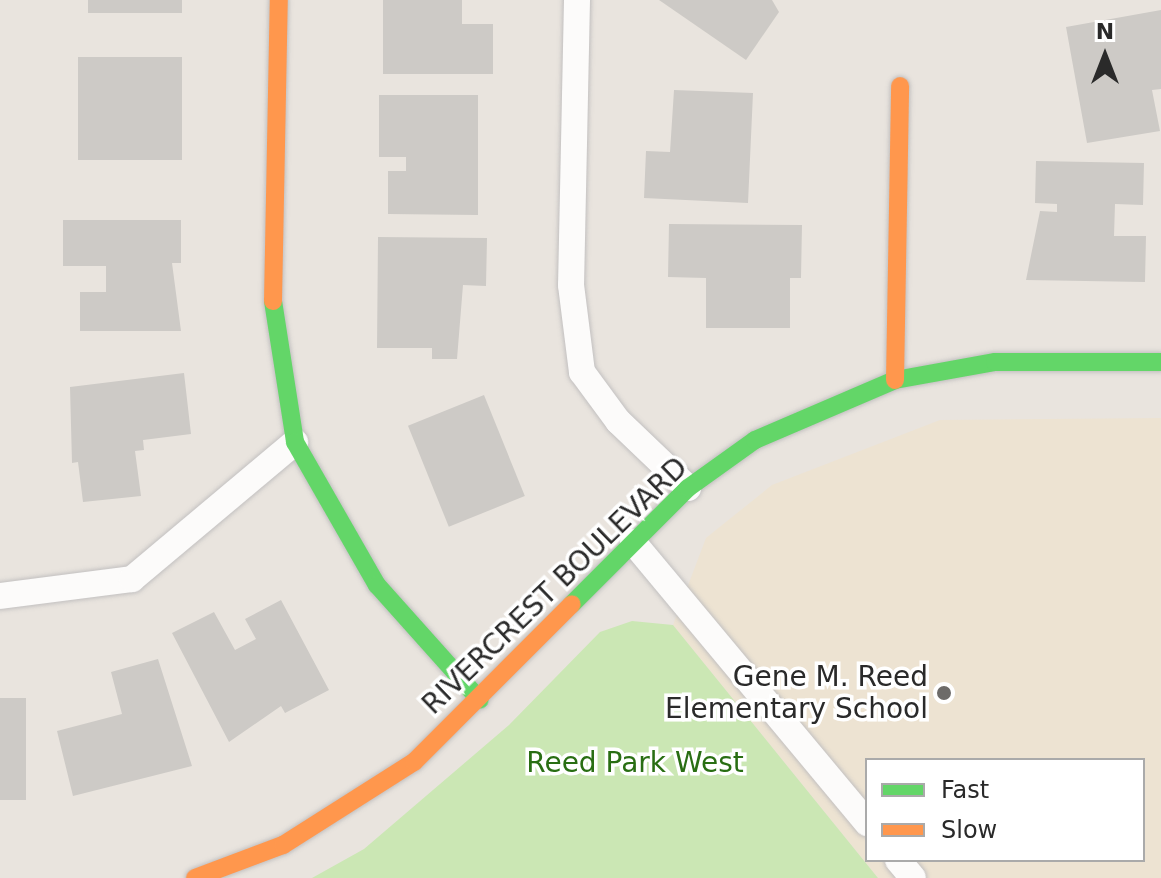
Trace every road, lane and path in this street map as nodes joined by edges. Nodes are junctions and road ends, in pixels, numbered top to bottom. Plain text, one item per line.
1 (279, 0) edge
2 (577, 0) edge
3 (900, 86) dead end
4 (1161, 362) edge
5 (895, 380) junction
6 (295, 442) junction
7 (688, 488) junction
8 (633, 542) junction
9 (0, 596) edge
10 (480, 700) junction
11 (865, 821) edge
12 (900, 862) edge
13 (195, 878) edge
14 (913, 878) edge

1 - 6 street
2 - 7 lane
3 - 5 street
4 - 5 street, RIVERCREST BOULEVARD
5 - 7 street, RIVERCREST BOULEVARD
6 - 9 lane
6 - 10 street
7 - 8 street, RIVERCREST BOULEVARD
8 - 10 street, RIVERCREST BOULEVARD
8 - 11 lane
10 - 13 street, RIVERCREST BOULEVARD
12 - 14 lane

